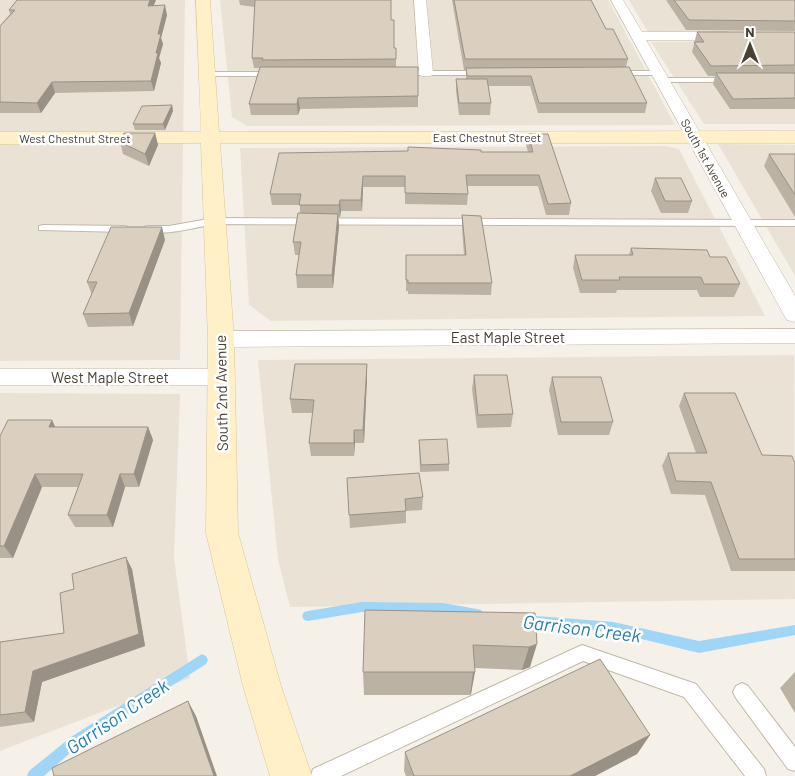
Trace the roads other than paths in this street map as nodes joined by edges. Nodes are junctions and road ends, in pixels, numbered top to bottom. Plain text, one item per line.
1 (203, 0) edge
2 (420, 0) edge
3 (617, 0) edge
4 (638, 36) junction
5 (746, 36) edge
6 (389, 73) edge
7 (426, 73) junction
8 (493, 73) edge
9 (610, 73) edge
10 (206, 74) junction
11 (285, 74) edge
12 (660, 76) junction
13 (738, 80) edge
14 (795, 136) edge
15 (210, 137) junction
16 (694, 137) junction
17 (0, 138) edge
18 (214, 221) junction
19 (743, 223) junction
20 (795, 223) edge
21 (43, 228) dead end
22 (795, 315) edge
23 (795, 336) edge
24 (221, 338) junction
25 (221, 376) junction
26 (0, 377) edge
27 (742, 692) dead end
28 (795, 762) edge
29 (291, 776) edge
30 (320, 776) edge
31 (757, 776) edge

1 - 10 main road, South 2nd Avenue
2 - 7 street
3 - 4 street, South 1st Avenue
4 - 5 street
4 - 12 street, South 1st Avenue
6 - 7 lane
7 - 8 lane
9 - 12 lane
10 - 11 lane
10 - 15 main road, South 2nd Avenue
12 - 13 lane
12 - 16 street, South 1st Avenue
14 - 16 main road, East Chestnut Street
15 - 16 main road, East Chestnut Street
15 - 17 main road, West Chestnut Street
15 - 18 main road, South 2nd Avenue
16 - 19 street, South 1st Avenue
18 - 19 lane
18 - 21 lane
18 - 24 main road, South 2nd Avenue
19 - 20 lane
19 - 22 street, South 1st Avenue
23 - 24 street, East Maple Street
24 - 25 main road, South 2nd Avenue
25 - 26 street, West Maple Street
25 - 29 main road, South 2nd Avenue
27 - 28 lane
30 - 31 lane

